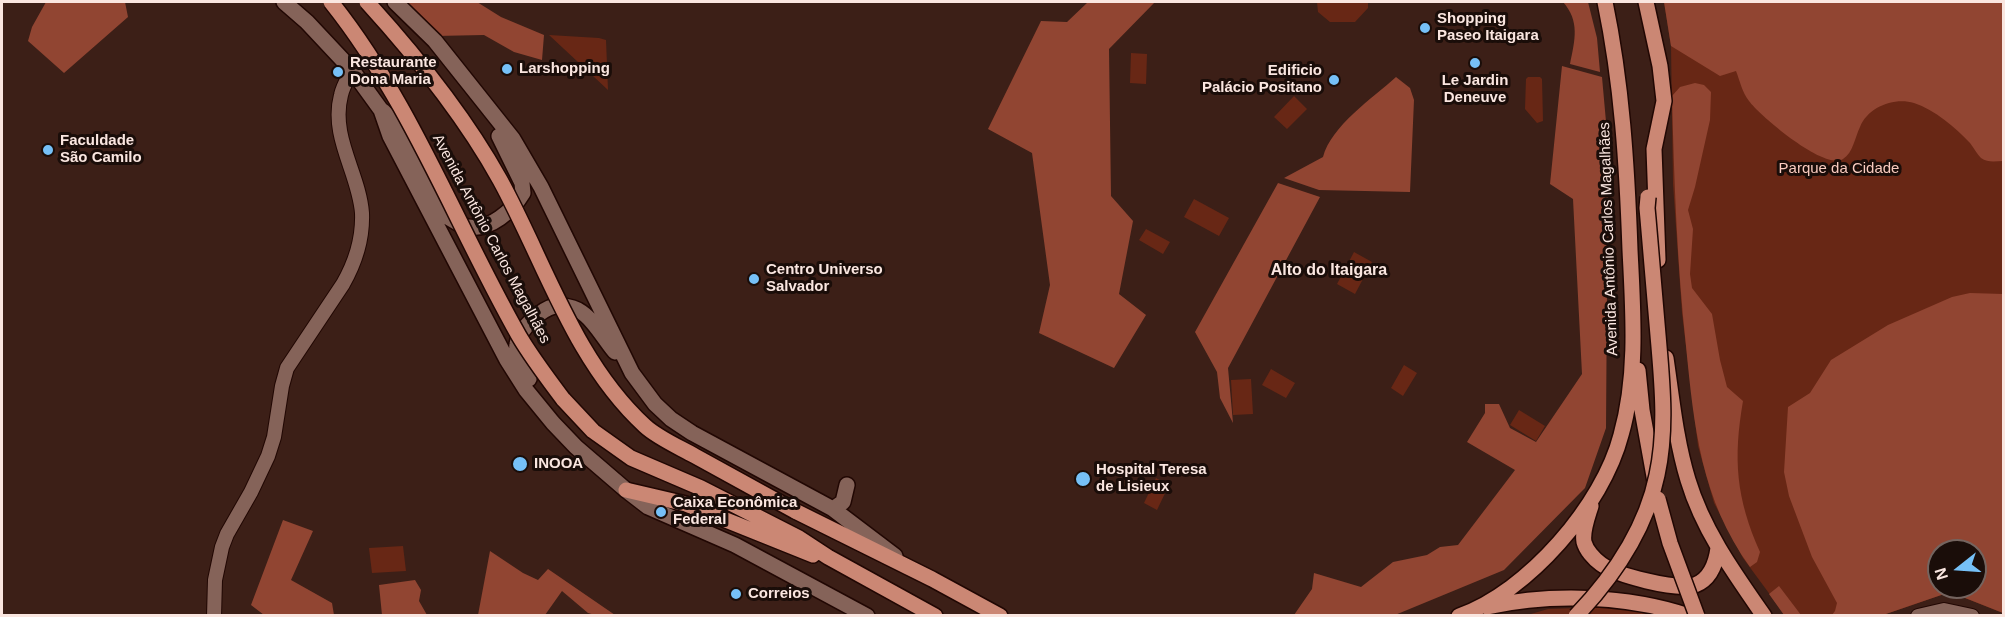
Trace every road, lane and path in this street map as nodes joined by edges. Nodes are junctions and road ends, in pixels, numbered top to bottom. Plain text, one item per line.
1 (284, 2) edge
2 (331, 2) edge
3 (367, 2) edge
4 (395, 2) edge
5 (1599, 2) edge
6 (1605, 2) edge
7 (1646, 2) edge
8 (1613, 42) junction
9 (352, 70) junction
10 (485, 103) junction
11 (381, 110) junction
12 (1654, 149) junction
13 (1634, 328) junction
14 (632, 373) junction
15 (543, 411) junction
16 (847, 485) dead end
17 (626, 490) junction
18 (1594, 494) junction
19 (833, 509) junction
20 (1718, 548) junction
21 (828, 557) junction
22 (932, 579) junction
23 (1474, 610) junction
24 (214, 615) edge
25 (867, 615) edge
26 (935, 615) edge
27 (1000, 615) edge
28 (1459, 615) edge
29 (1576, 615) edge
30 (1689, 615) edge
31 (1697, 615) edge
32 (1764, 615) edge
33 (1918, 615) edge
34 (1972, 615) edge

1 - 9 main road
2 - 21 main road, Avenida Antônio Carlos Magalhães, bridge
3 - 22 main road, Avenida Antônio Carlos Magalhães, bridge
4 - 10 main road, Avenida Antônio Carlos Magalhães
5 - 8 street, Avenida Antônio Carlos Magalhães
6 - 8 main road, Avenida Antônio Carlos Magalhães
7 - 12 main road
8 - 13 main road, Avenida Antônio Carlos Magalhães
9 - 11 main road
9 - 24 street
10 - 11 main road
10 - 14 main road, Avenida Antônio Carlos Magalhães
11 - 15 main road
12 - 20 main road
12 - 29 main road, bridge
13 - 18 main road, Avenida Antônio Carlos Magalhães
13 - 31 main road, bridge
14 - 15 main road
14 - 19 main road, Avenida Antônio Carlos Magalhães
15 - 17 main road
16 - 19 main road
17 - 21 main road
17 - 25 main road
18 - 20 main road
18 - 23 main road, Avenida Antônio Carlos Magalhães
19 - 22 main road, Avenida Antônio Carlos Magalhães
20 - 32 main road
21 - 26 main road, Avenida Antônio Carlos Magalhães
22 - 27 main road, Avenida Antônio Carlos Magalhães
23 - 28 main road, Avenida Antônio Carlos Magalhães
23 - 30 main road
33 - 34 street

